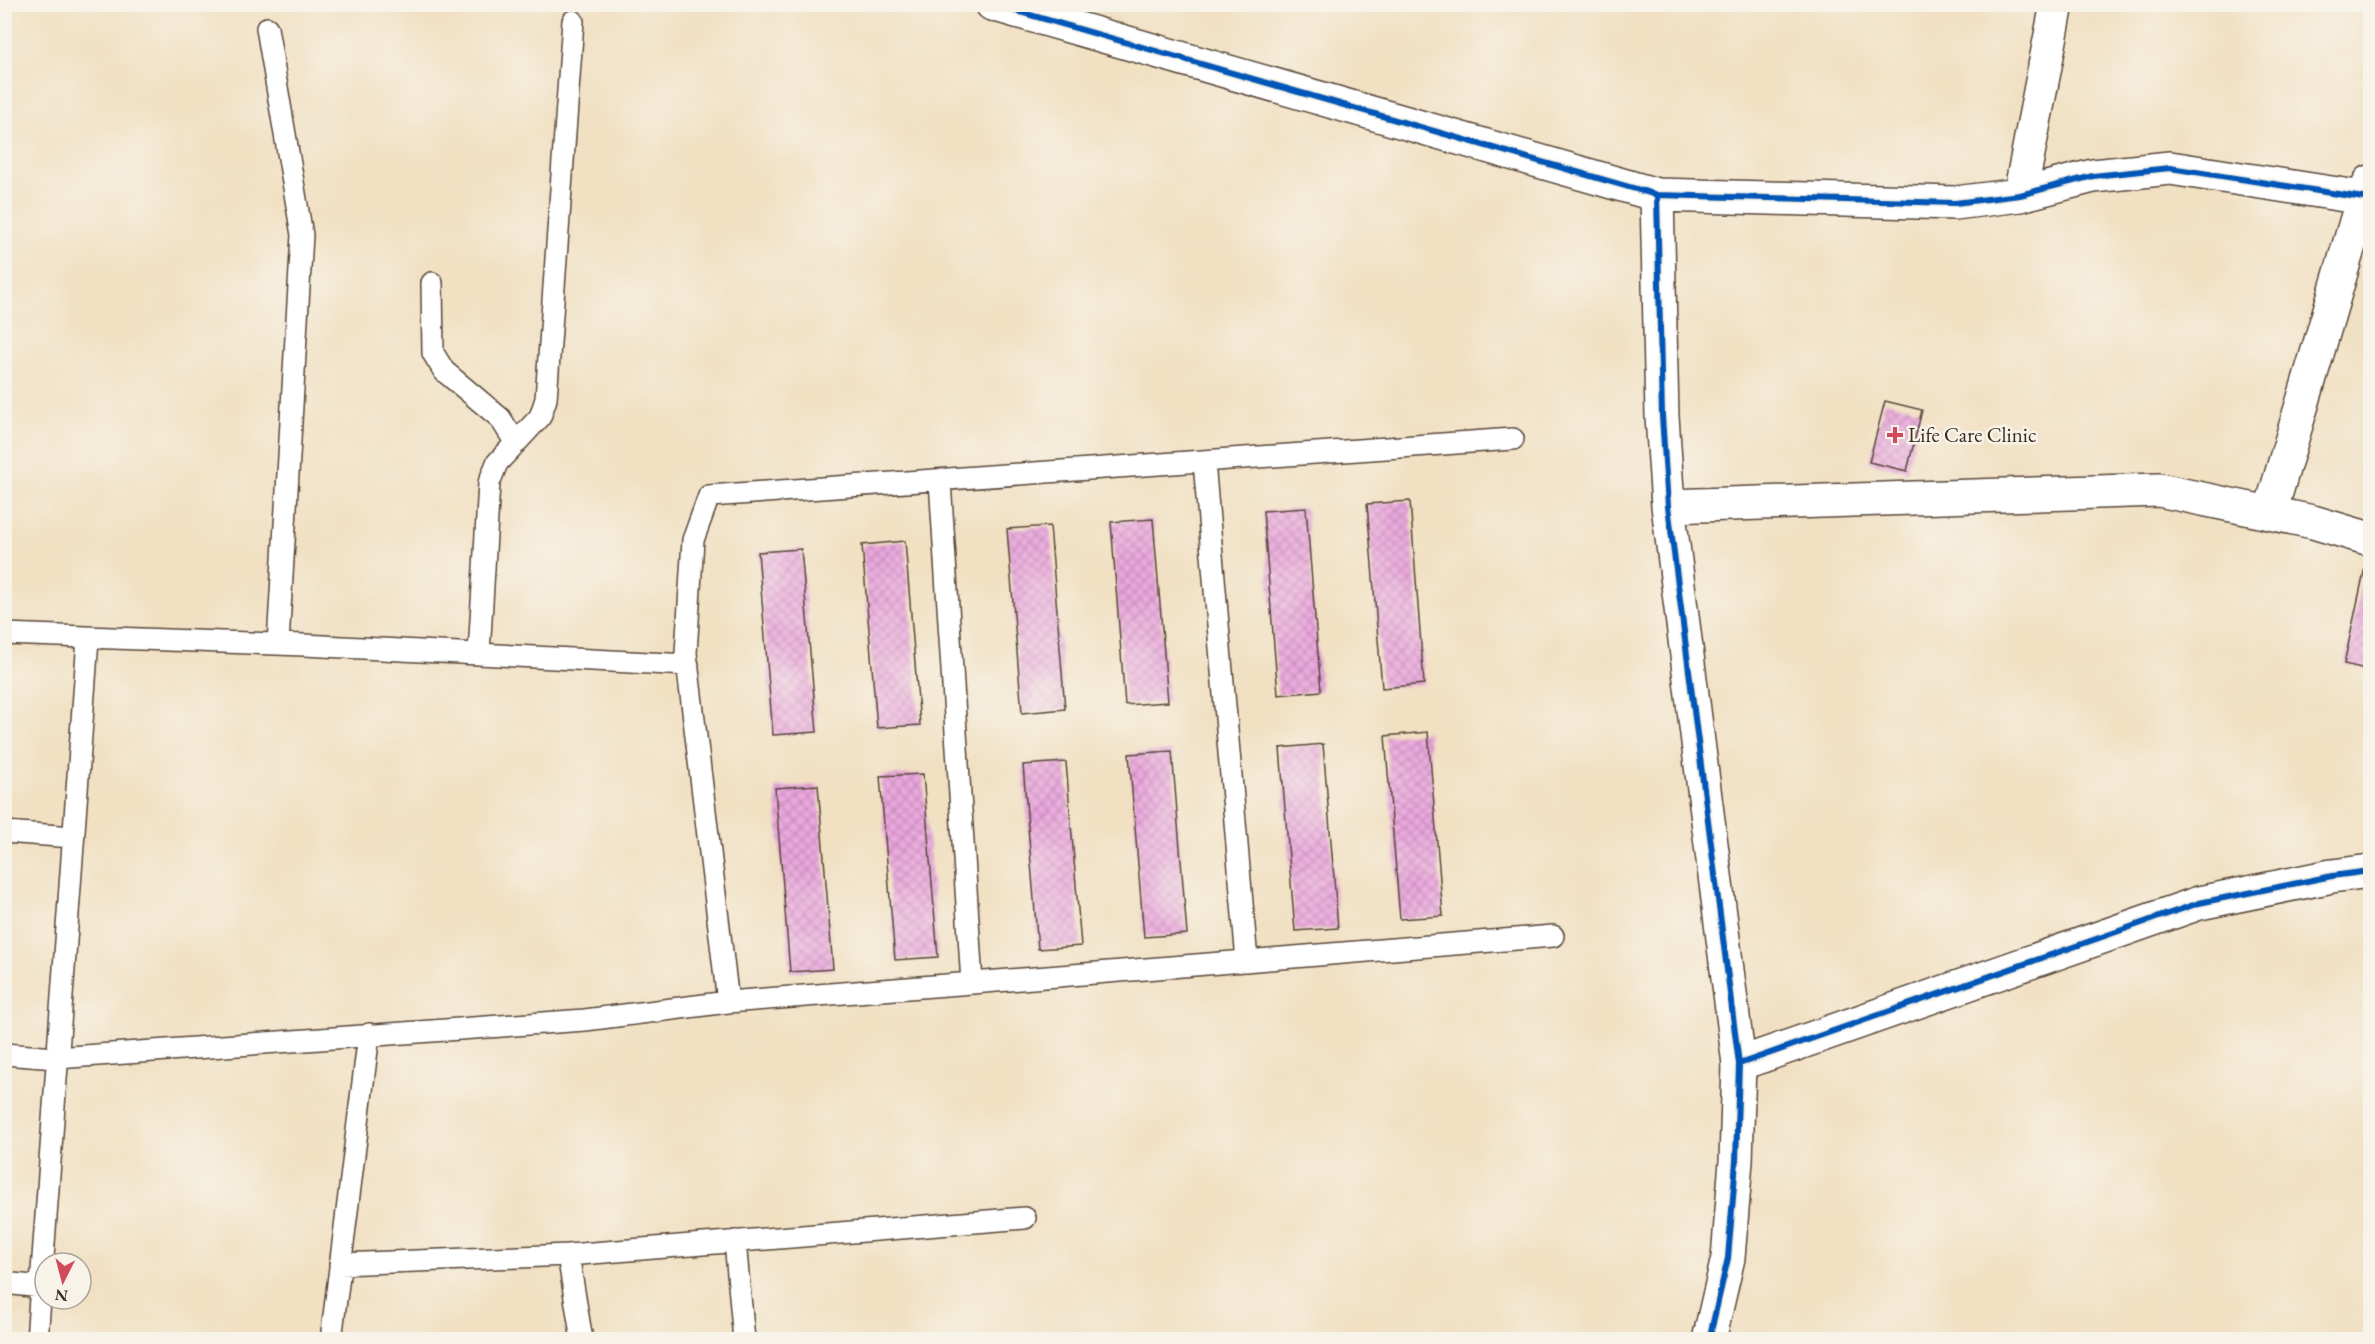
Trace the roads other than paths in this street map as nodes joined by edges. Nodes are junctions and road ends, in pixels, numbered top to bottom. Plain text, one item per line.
1 (992, 4) edge
2 (2057, 4) edge
3 (573, 21) dead end
4 (267, 28) dead end
5 (2368, 193) edge
6 (1658, 195) junction
7 (2020, 195) junction
8 (432, 283) dead end
9 (1513, 439) dead end
10 (516, 443) junction
11 (1204, 462) junction
12 (940, 481) junction
13 (1668, 506) junction
14 (2270, 513) junction
15 (2370, 539) edge
16 (4, 634) edge
17 (88, 639) junction
18 (278, 644) junction
19 (479, 654) junction
20 (688, 665) junction
21 (4, 832) edge
22 (73, 837) junction
23 (2370, 871) edge
24 (1553, 936) dead end
25 (1247, 961) junction
26 (972, 983) junction
27 (728, 1002) junction
28 (369, 1034) junction
29 (4, 1054) edge
30 (56, 1058) junction
31 (1739, 1064) junction
32 (1025, 1218) dead end
33 (735, 1241) junction
34 (43, 1251) edge
35 (568, 1255) junction
36 (340, 1264) junction
37 (4, 1283) edge
38 (33, 1286) edge
39 (39, 1311) edge
40 (37, 1340) edge
41 (331, 1340) edge
42 (582, 1340) edge
43 (744, 1340) edge
44 (1709, 1340) edge

1 - 6 street
2 - 7 street
3 - 10 lane
4 - 18 lane
5 - 7 street
5 - 14 street
6 - 7 street
6 - 13 street
8 - 10 lane
9 - 11 lane
10 - 19 lane
11 - 12 lane
11 - 25 lane
12 - 20 lane
12 - 26 lane
13 - 14 street
13 - 31 street
14 - 15 street
16 - 17 lane
17 - 18 lane
17 - 22 lane
18 - 19 lane
19 - 20 lane
20 - 27 lane
21 - 22 lane
22 - 30 lane
23 - 31 street
24 - 25 lane
25 - 26 lane
26 - 27 lane
27 - 28 lane
28 - 30 lane
28 - 36 lane
29 - 30 lane
30 - 34 lane
31 - 44 street
32 - 33 lane
33 - 35 lane
33 - 43 lane
35 - 36 lane
35 - 42 lane
36 - 41 lane
37 - 38 lane
39 - 40 lane

